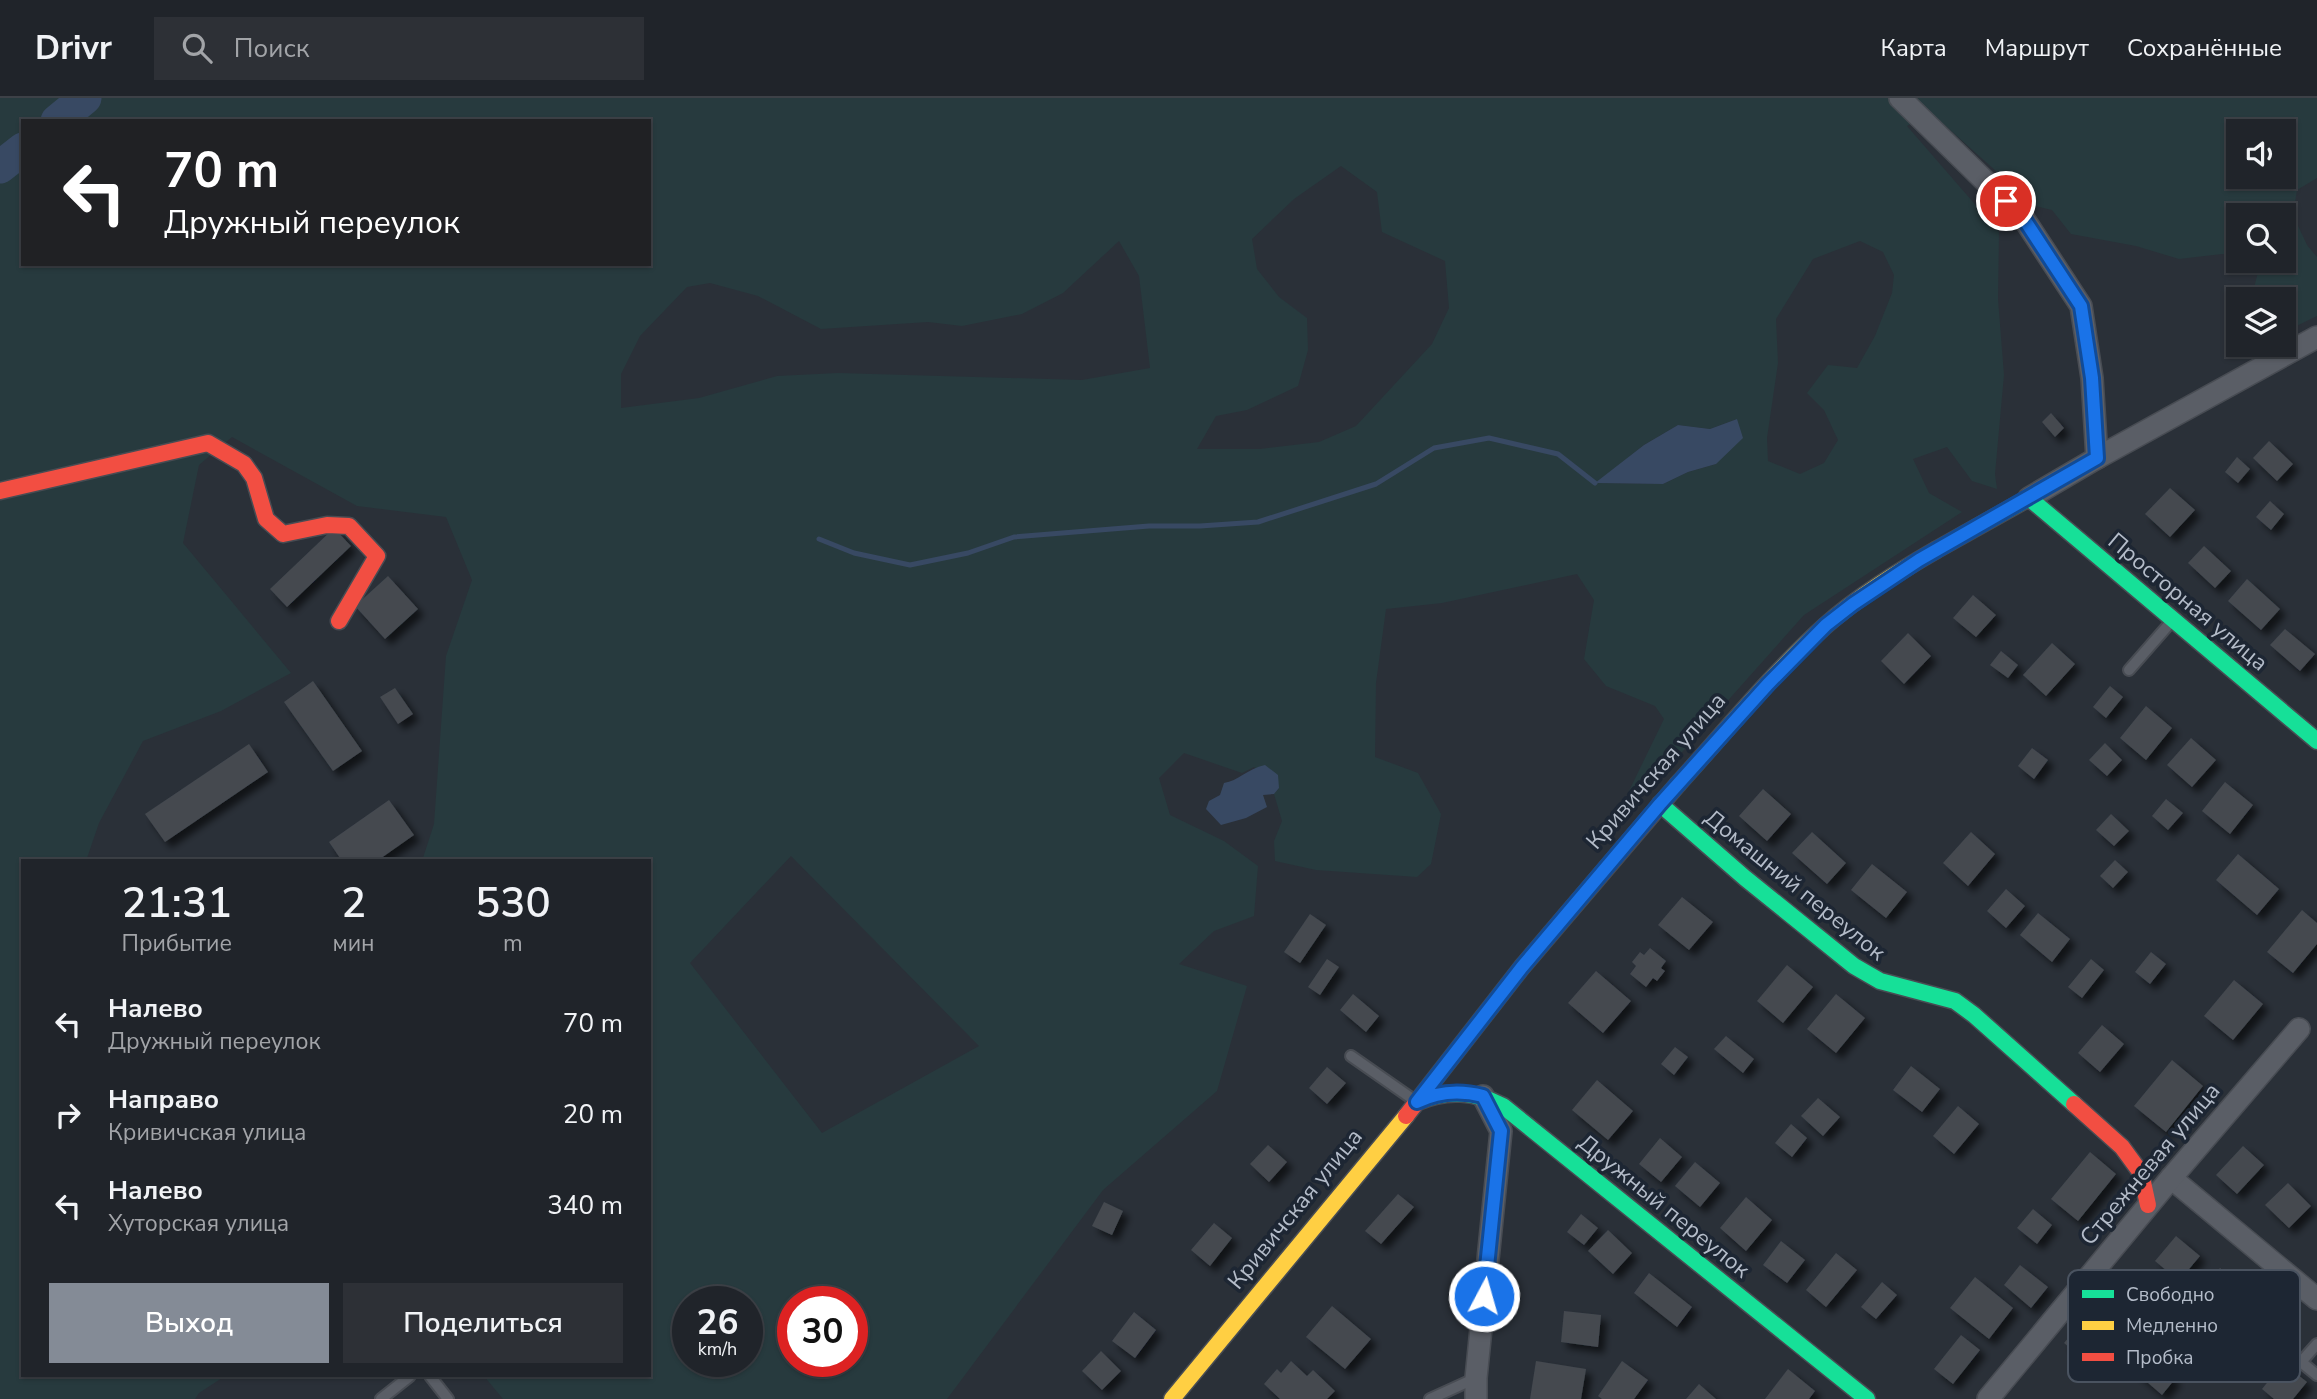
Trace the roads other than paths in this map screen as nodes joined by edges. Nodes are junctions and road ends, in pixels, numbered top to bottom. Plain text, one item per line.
1 (1900, 98) edge
2 (2317, 337) edge
3 (2097, 458) junction
4 (0, 491) edge
5 (2029, 498) junction
6 (2173, 619) junction
7 (339, 621) dead end
8 (2129, 670) dead end
9 (2317, 741) edge
10 (1660, 804) junction
11 (2300, 1029) dead end
12 (1351, 1056) dead end
13 (1483, 1096) junction
14 (1417, 1102) junction
15 (2171, 1178) junction
16 (2148, 1205) junction
17 (2094, 1270) edge
18 (2283, 1270) edge
19 (2300, 1284) edge
20 (2317, 1298) edge
21 (2068, 1302) edge
22 (2317, 1344) edge
23 (2317, 1375) edge
24 (409, 1377) edge
25 (431, 1377) edge
26 (1476, 1388) edge
27 (1852, 1395) edge
28 (381, 1399) edge
29 (448, 1399) edge
30 (1172, 1399) edge
31 (1430, 1399) edge
32 (1988, 1399) edge

1 - 3 street
2 - 3 street, Кривичская улица
3 - 5 street, Кривичская улица
4 - 7 street
5 - 6 street, Просторная улица
5 - 10 street, Кривичская улица
6 - 8 lane
6 - 9 street, Просторная улица
10 - 14 street, Кривичская улица
10 - 16 street, Домашний переулок
11 - 15 street, Стрежневая улица
12 - 14 lane
13 - 14 street, Дружный переулок
13 - 26 street
13 - 27 street, Дружный переулок
14 - 30 street, Кривичская улица
15 - 16 street, Стрежневая улица
15 - 18 street
16 - 17 street, Стрежневая улица
19 - 20 street
21 - 32 street, Стрежневая улица
22 - 23 lane
24 - 28 lane
25 - 29 lane
26 - 31 lane

